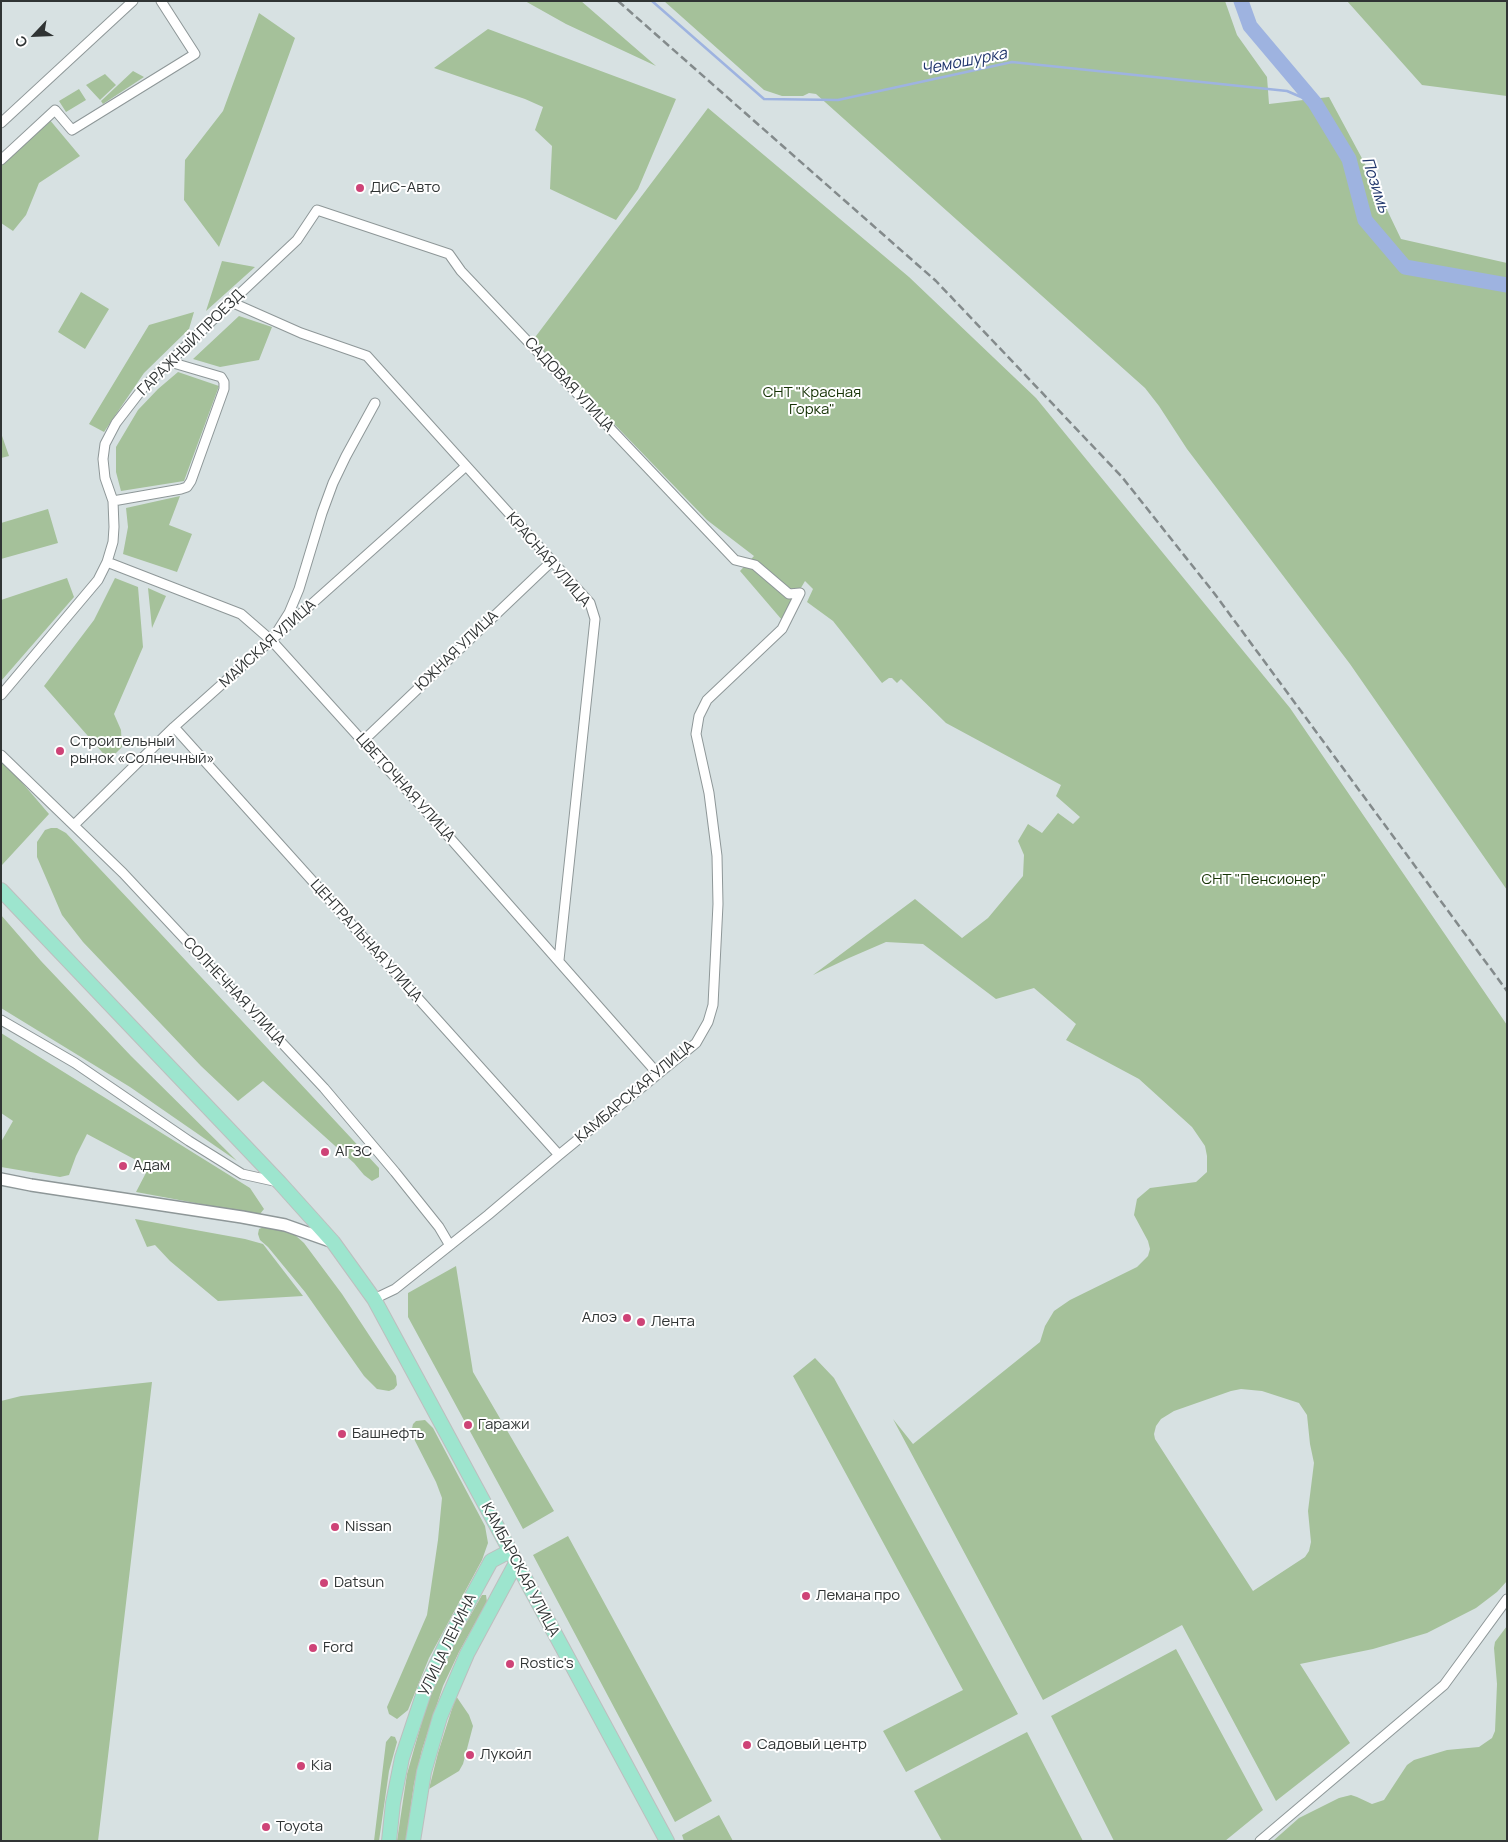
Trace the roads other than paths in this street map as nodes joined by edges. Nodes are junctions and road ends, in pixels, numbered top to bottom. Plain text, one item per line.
1 (133, 1) edge
2 (161, 1) edge
3 (1, 123) edge
4 (1, 160) edge
5 (317, 210) joint
6 (231, 302) junction
7 (170, 362) junction
8 (375, 403) dead end
9 (465, 467) junction
10 (113, 501) junction
11 (552, 561) junction
12 (107, 562) junction
13 (800, 593) joint
14 (272, 641) junction
15 (1, 695) edge
16 (174, 727) junction
17 (363, 742) junction
18 (1, 755) edge
19 (74, 825) junction
20 (1, 890) edge
21 (559, 960) junction
22 (1, 1020) edge
23 (658, 1074) junction
24 (559, 1155) junction
25 (1, 1179) edge
26 (280, 1183) junction
27 (333, 1242) junction
28 (449, 1244) junction
29 (374, 1299) junction
30 (492, 1518) junction
31 (513, 1557) junction
32 (492, 1561) junction
33 (1507, 1599) edge
34 (388, 1841) edge
35 (413, 1841) edge
36 (667, 1841) edge
37 (1260, 1841) edge

1 - 3 street
2 - 4 street
5 - 6 street, ГАРАЖНЫЙ ПРОЕЗД
5 - 13 street, САДОВАЯ УЛИЦА
6 - 7 street, ГАРАЖНЫЙ ПРОЕЗД
6 - 9 street, КРАСНАЯ УЛИЦА
7 - 10 street, ГАРАЖНЫЙ ПРОЕЗД
7 - 10 street
8 - 14 street
9 - 11 street, КРАСНАЯ УЛИЦА
9 - 14 street, МАЙСКАЯ УЛИЦА
10 - 12 street, ГАРАЖНЫЙ ПРОЕЗД
11 - 17 street, ЮЖНАЯ УЛИЦА
11 - 21 street, КРАСНАЯ УЛИЦА
12 - 14 street, ЦВЕТОЧНАЯ УЛИЦА
12 - 15 street, ГАРАЖНЫЙ ПРОЕЗД
13 - 23 street, КАМБАРСКАЯ УЛИЦА
14 - 16 street, МАЙСКАЯ УЛИЦА
14 - 17 street, ЦВЕТОЧНАЯ УЛИЦА
16 - 19 street, МАЙСКАЯ УЛИЦА
16 - 24 street, ЦЕНТРАЛЬНАЯ УЛИЦА
17 - 21 street, ЦВЕТОЧНАЯ УЛИЦА
18 - 19 street, СОЛНЕЧНАЯ УЛИЦА
19 - 28 street, СОЛНЕЧНАЯ УЛИЦА
20 - 26 main road, КАМБАРСКАЯ УЛИЦА
21 - 23 street, ЦВЕТОЧНАЯ УЛИЦА
22 - 26 street
23 - 24 street, КАМБАРСКАЯ УЛИЦА
24 - 28 street, КАМБАРСКАЯ УЛИЦА
25 - 27 street
26 - 27 main road, КАМБАРСКАЯ УЛИЦА
27 - 29 main road, КАМБАРСКАЯ УЛИЦА
28 - 29 street, КАМБАРСКАЯ УЛИЦА
29 - 30 main road, КАМБАРСКАЯ УЛИЦА
30 - 31 main road, КАМБАРСКАЯ УЛИЦА
30 - 32 main road
31 - 32 main road
31 - 35 main road, УЛИЦА ЛЕНИНА
31 - 36 main road, КАМБАРСКАЯ УЛИЦА
32 - 34 main road, УЛИЦА ЛЕНИНА
33 - 37 street

